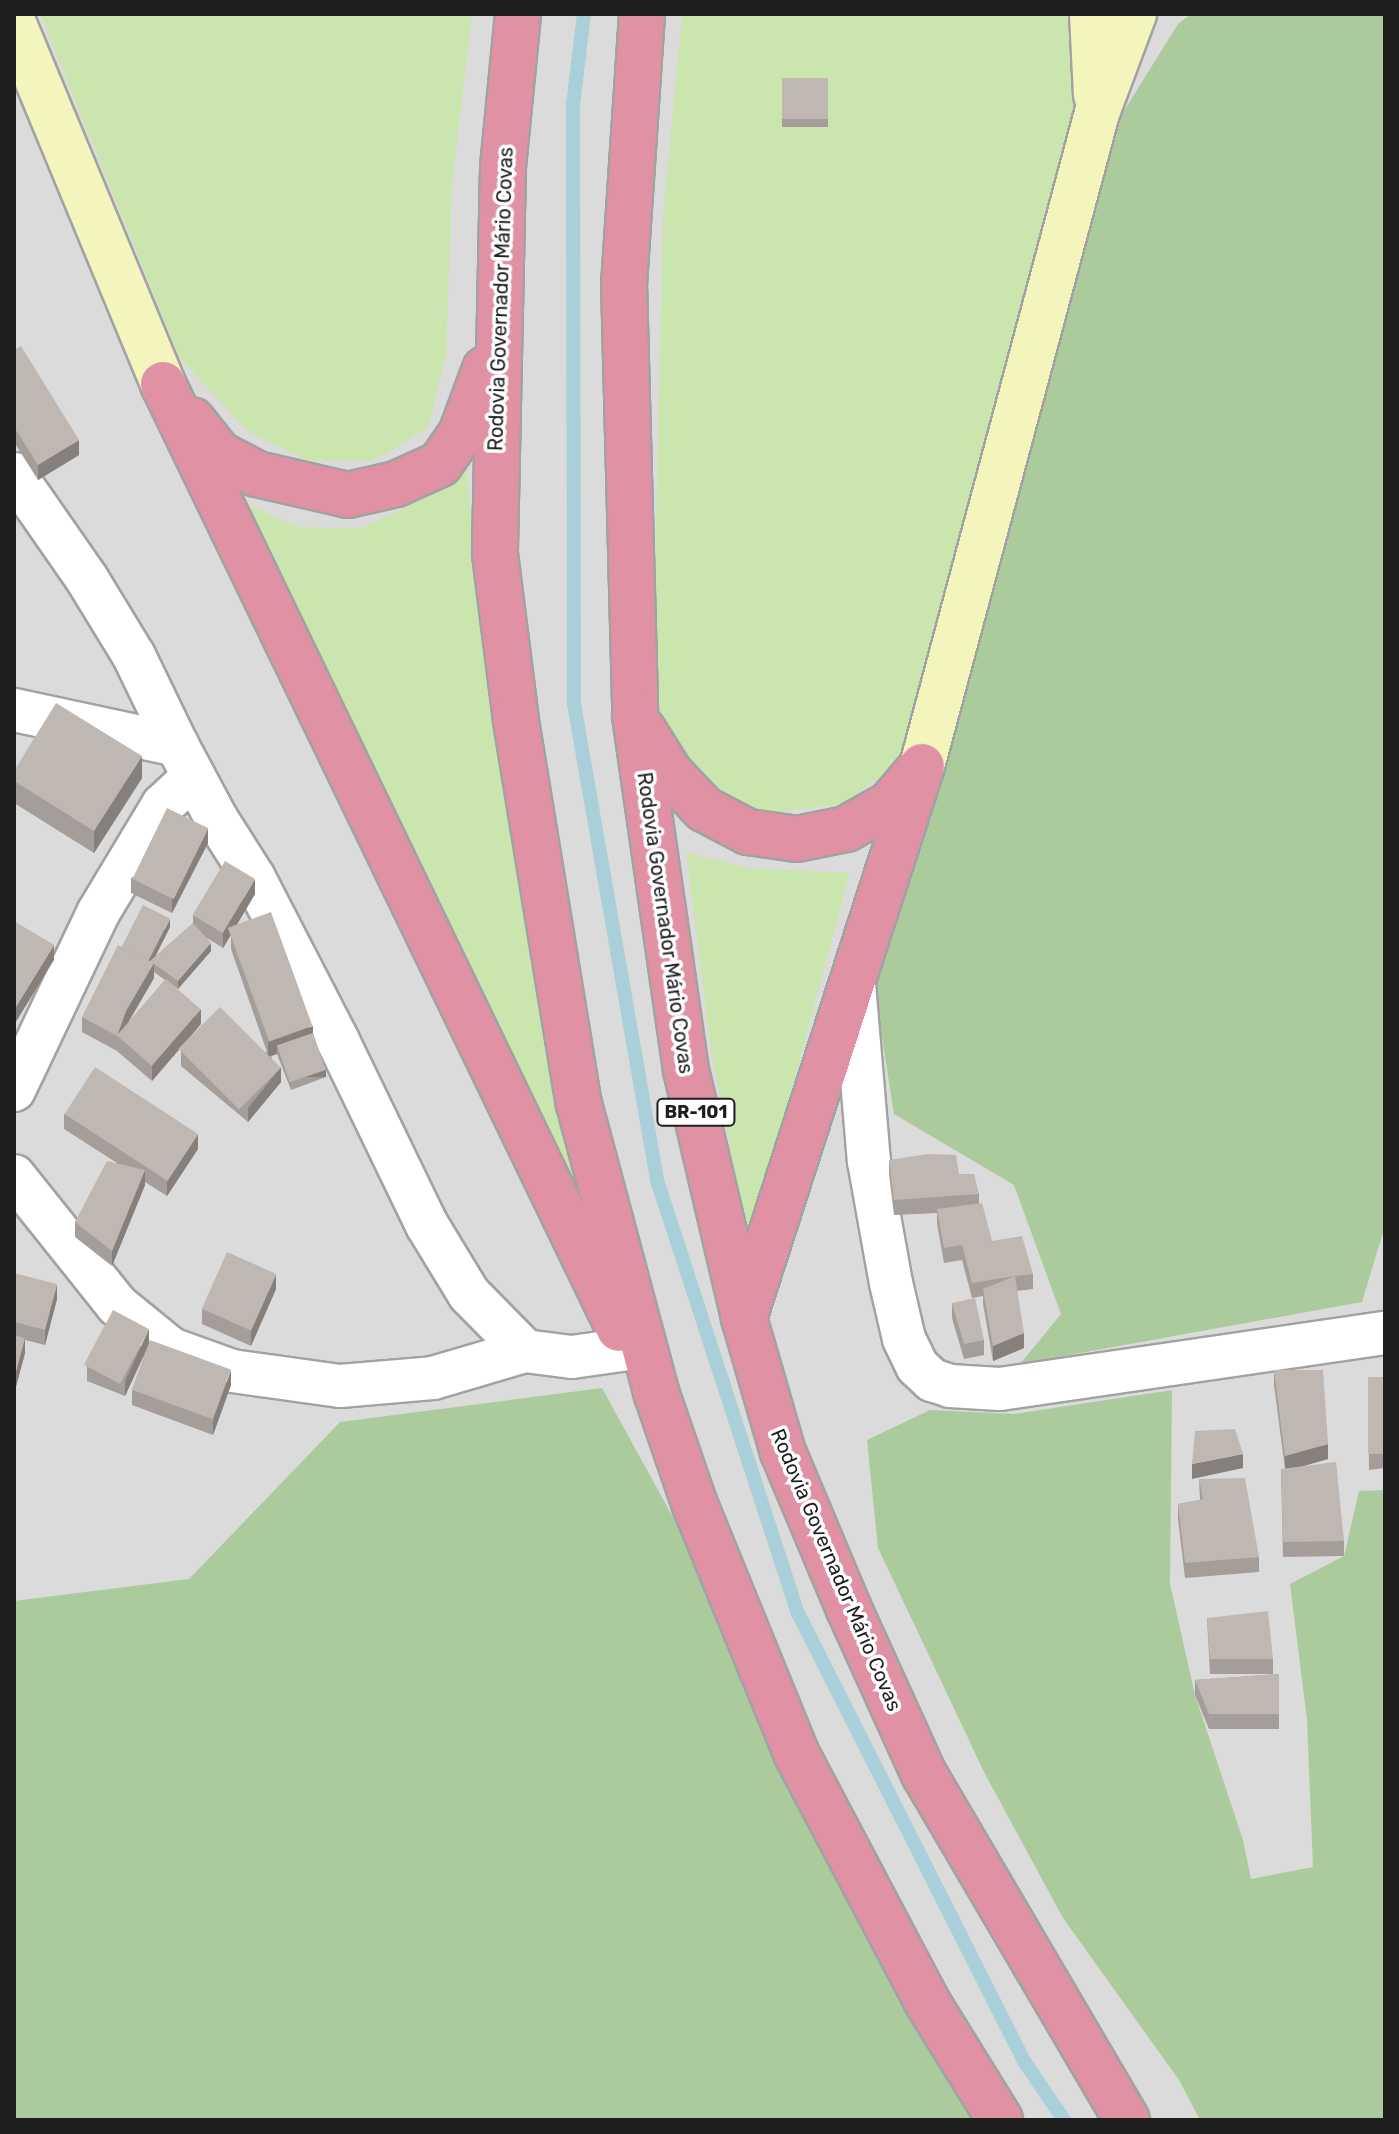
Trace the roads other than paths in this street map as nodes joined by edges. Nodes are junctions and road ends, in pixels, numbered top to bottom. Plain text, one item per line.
1 (518, 14) edge
2 (642, 14) edge
3 (1092, 14) edge
4 (1134, 14) edge
5 (1157, 14) edge
6 (14, 24) edge
7 (1097, 113) junction
8 (497, 336) junction
9 (163, 384) junction
10 (14, 474) edge
11 (14, 710) edge
12 (635, 716) junction
13 (186, 760) junction
14 (922, 766) junction
15 (854, 984) junction
16 (14, 1090) edge
17 (14, 1176) edge
18 (744, 1318) junction
19 (1385, 1333) edge
20 (628, 1349) junction
21 (525, 1351) junction
22 (656, 1392) junction
23 (1000, 2120) edge
24 (1127, 2120) edge

1 - 8 highway, Rodovia Governador Mário Covas
2 - 12 highway, Rodovia Governador Mário Covas / BR-101
3 - 7 main road
4 - 7 main road
5 - 7 main road
6 - 9 main road
7 - 14 main road
8 - 9 highway
8 - 22 highway, Rodovia Governador Mário Covas
9 - 20 highway
10 - 13 street
11 - 13 street
12 - 14 highway
12 - 18 highway, Rodovia Governador Mário Covas / BR-101
13 - 16 street
13 - 21 street
14 - 15 highway
15 - 18 highway
15 - 19 street
17 - 21 street
18 - 24 highway, Rodovia Governador Mário Covas / BR-101
20 - 21 street
20 - 22 highway
22 - 23 highway, Rodovia Governador Mário Covas

